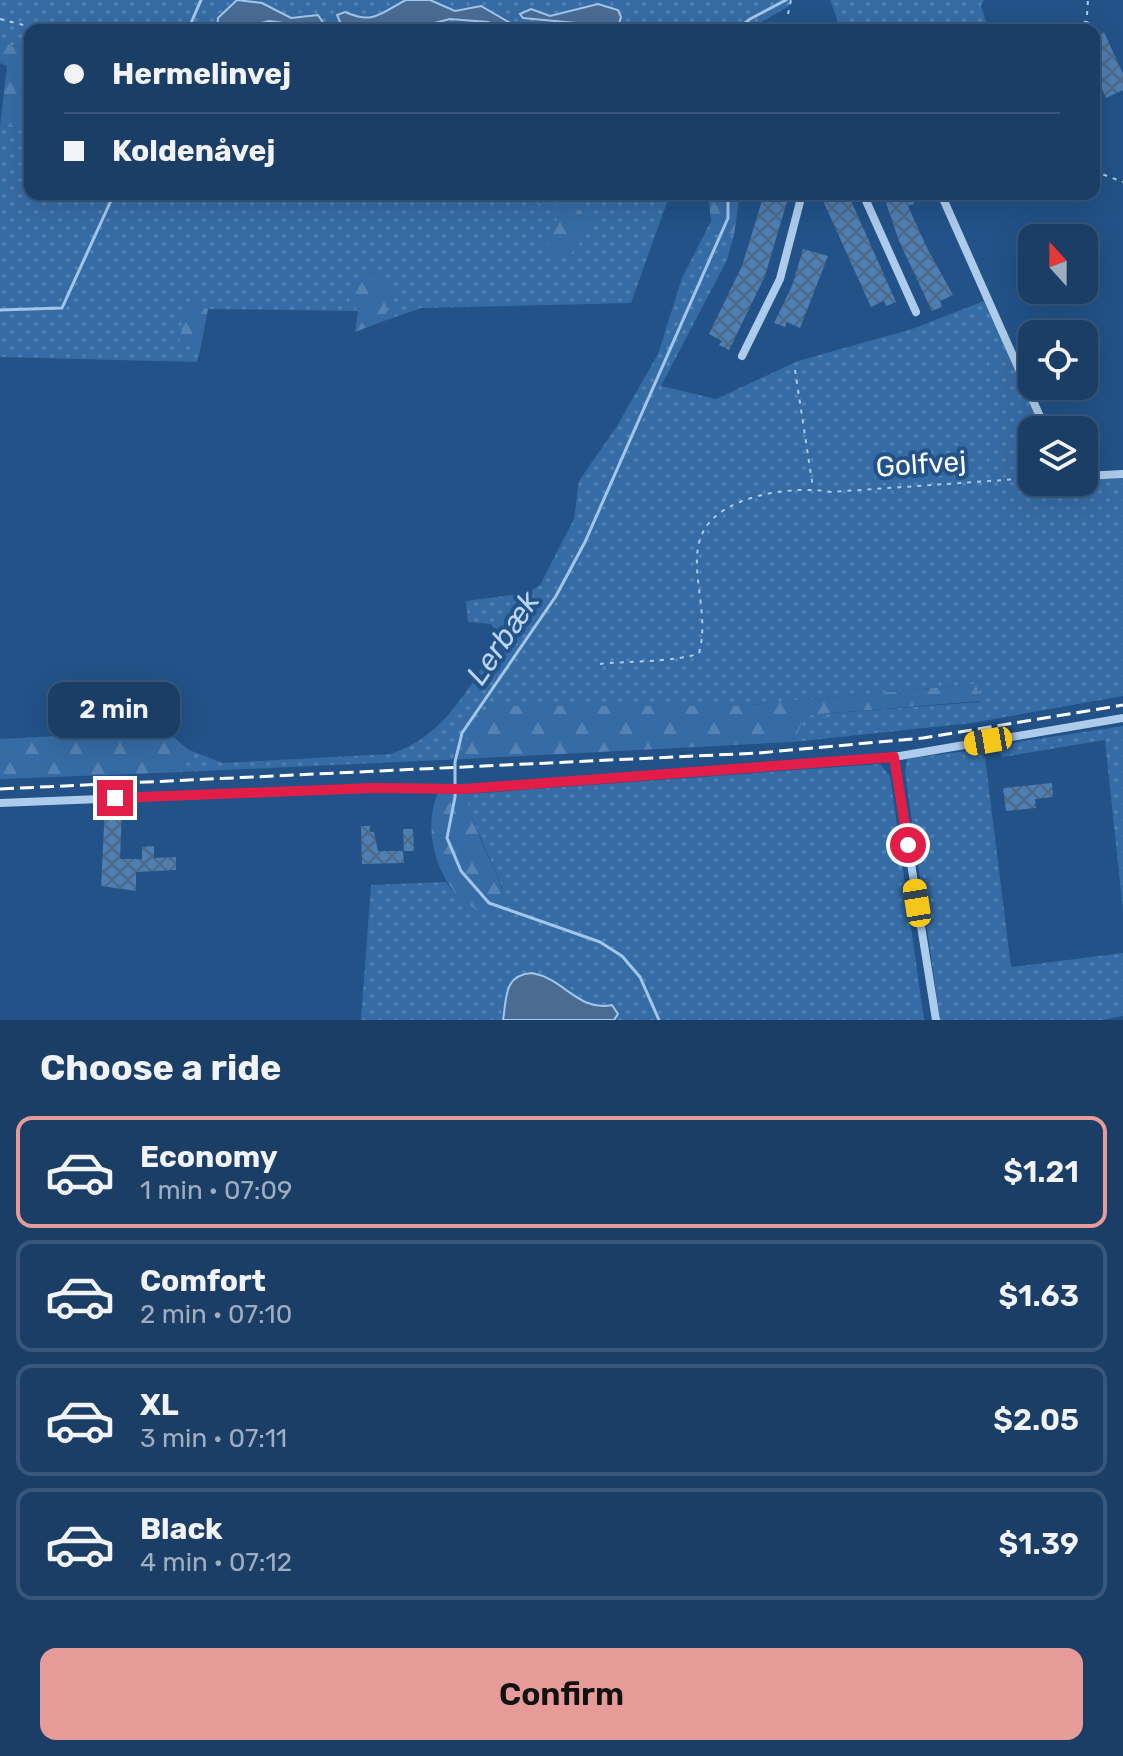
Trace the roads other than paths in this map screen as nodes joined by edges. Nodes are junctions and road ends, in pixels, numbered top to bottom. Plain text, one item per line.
1 (800, 200) edge
2 (868, 200) edge
3 (944, 200) edge
4 (916, 312) dead end
5 (742, 356) dead end
6 (1040, 416) edge
7 (1123, 474) edge
8 (1098, 475) edge
9 (1123, 718) edge
10 (894, 757) junction
11 (0, 803) edge
12 (936, 1020) edge

1 - 5 street
2 - 4 street
3 - 6 street
7 - 8 street
9 - 10 street
10 - 11 street
10 - 12 street

